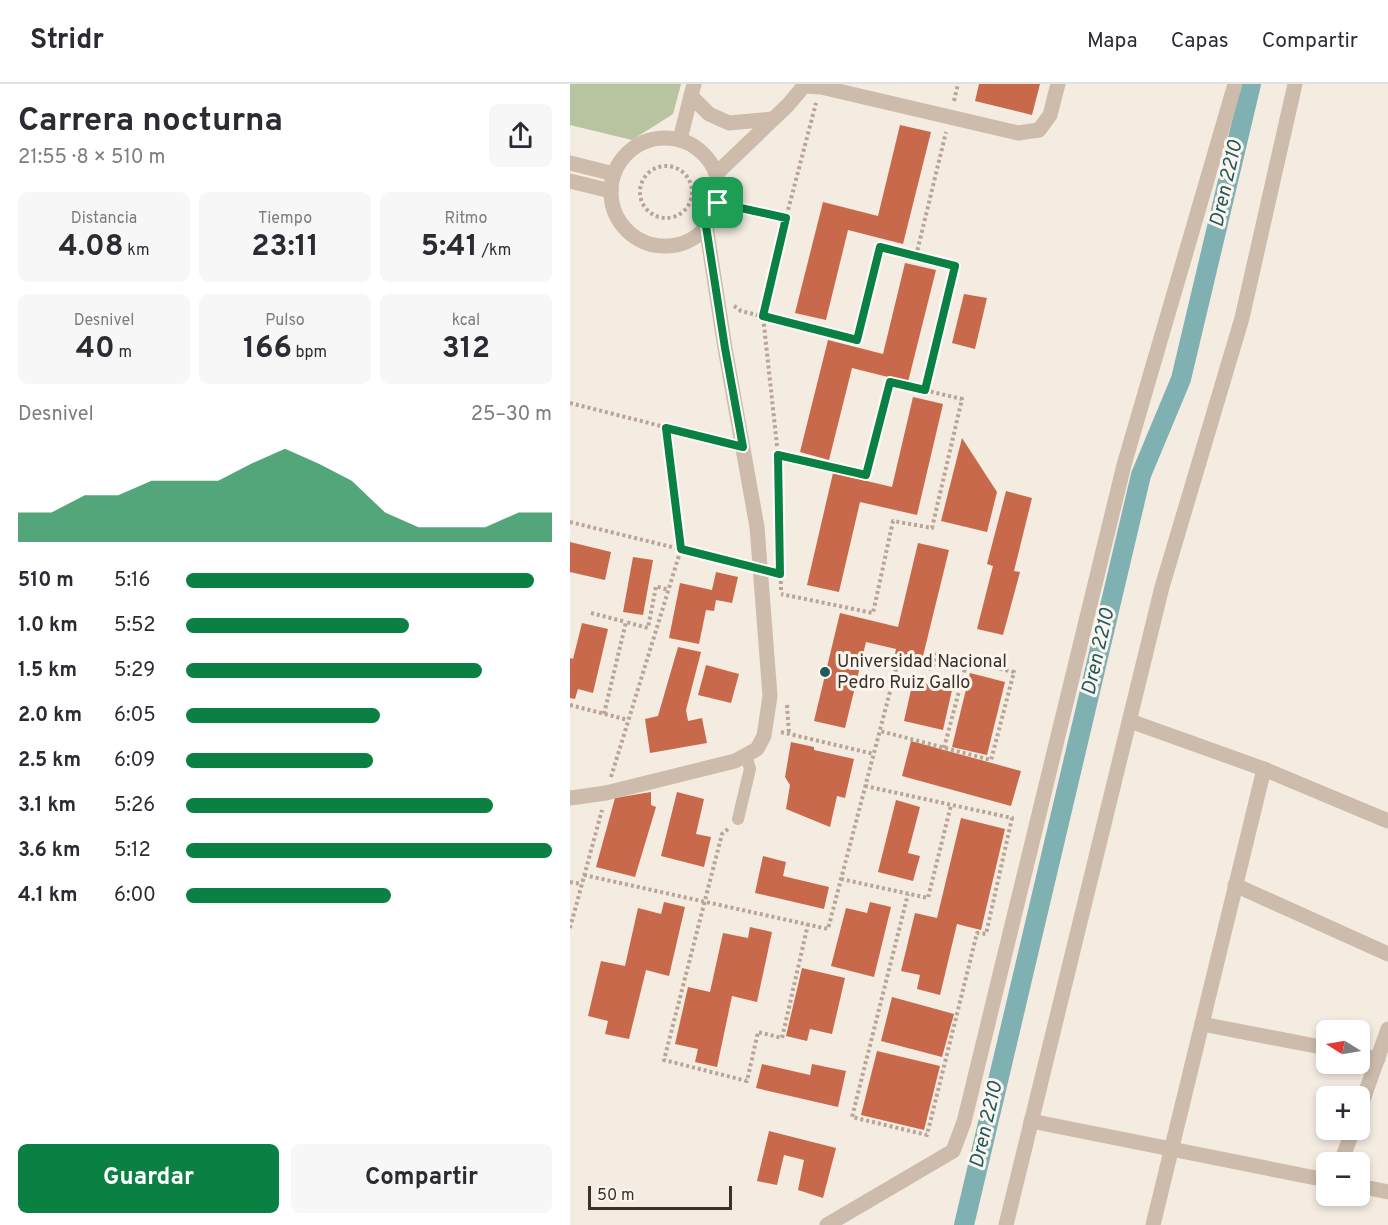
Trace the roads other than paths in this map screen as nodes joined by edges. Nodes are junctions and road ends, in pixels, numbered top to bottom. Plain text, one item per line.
1 (1058, 84) edge
2 (1235, 84) edge
3 (1295, 84) edge
4 (810, 86) edge
5 (692, 90) edge
6 (773, 119) junction
7 (680, 139) junction
8 (570, 163) edge
9 (614, 174) junction
10 (716, 174) junction
11 (570, 181) edge
12 (611, 192) junction
13 (706, 226) junction
14 (1130, 721) junction
15 (746, 755) junction
16 (1264, 769) junction
17 (570, 798) edge
18 (738, 819) road end
19 (1388, 821) edge
20 (1235, 885) junction
21 (1388, 954) edge
22 (1202, 1024) junction
23 (1388, 1029) edge
24 (1316, 1046) edge
25 (1370, 1057) edge
26 (1378, 1059) junction
27 (1368, 1086) edge
28 (1032, 1121) junction
29 (1171, 1149) junction
30 (1316, 1178) edge
31 (1370, 1188) edge
32 (1388, 1192) edge
33 (827, 1225) edge
34 (1006, 1225) edge
35 (1153, 1225) edge

1 - 4 street
2 - 33 street
3 - 14 street
4 - 6 street
5 - 6 street
5 - 7 street
6 - 10 street
7 - 9 street
7 - 10 street
8 - 9 street
9 - 12 street
10 - 13 street
11 - 12 street
12 - 13 street
13 - 15 street
14 - 16 street
14 - 28 street
15 - 17 street
15 - 18 lane
16 - 19 street
16 - 20 street
20 - 21 street
20 - 22 street
22 - 24 street
22 - 29 street
23 - 26 street
25 - 26 street
26 - 27 street
28 - 29 street
28 - 34 street
29 - 30 street
29 - 35 street
31 - 32 street

